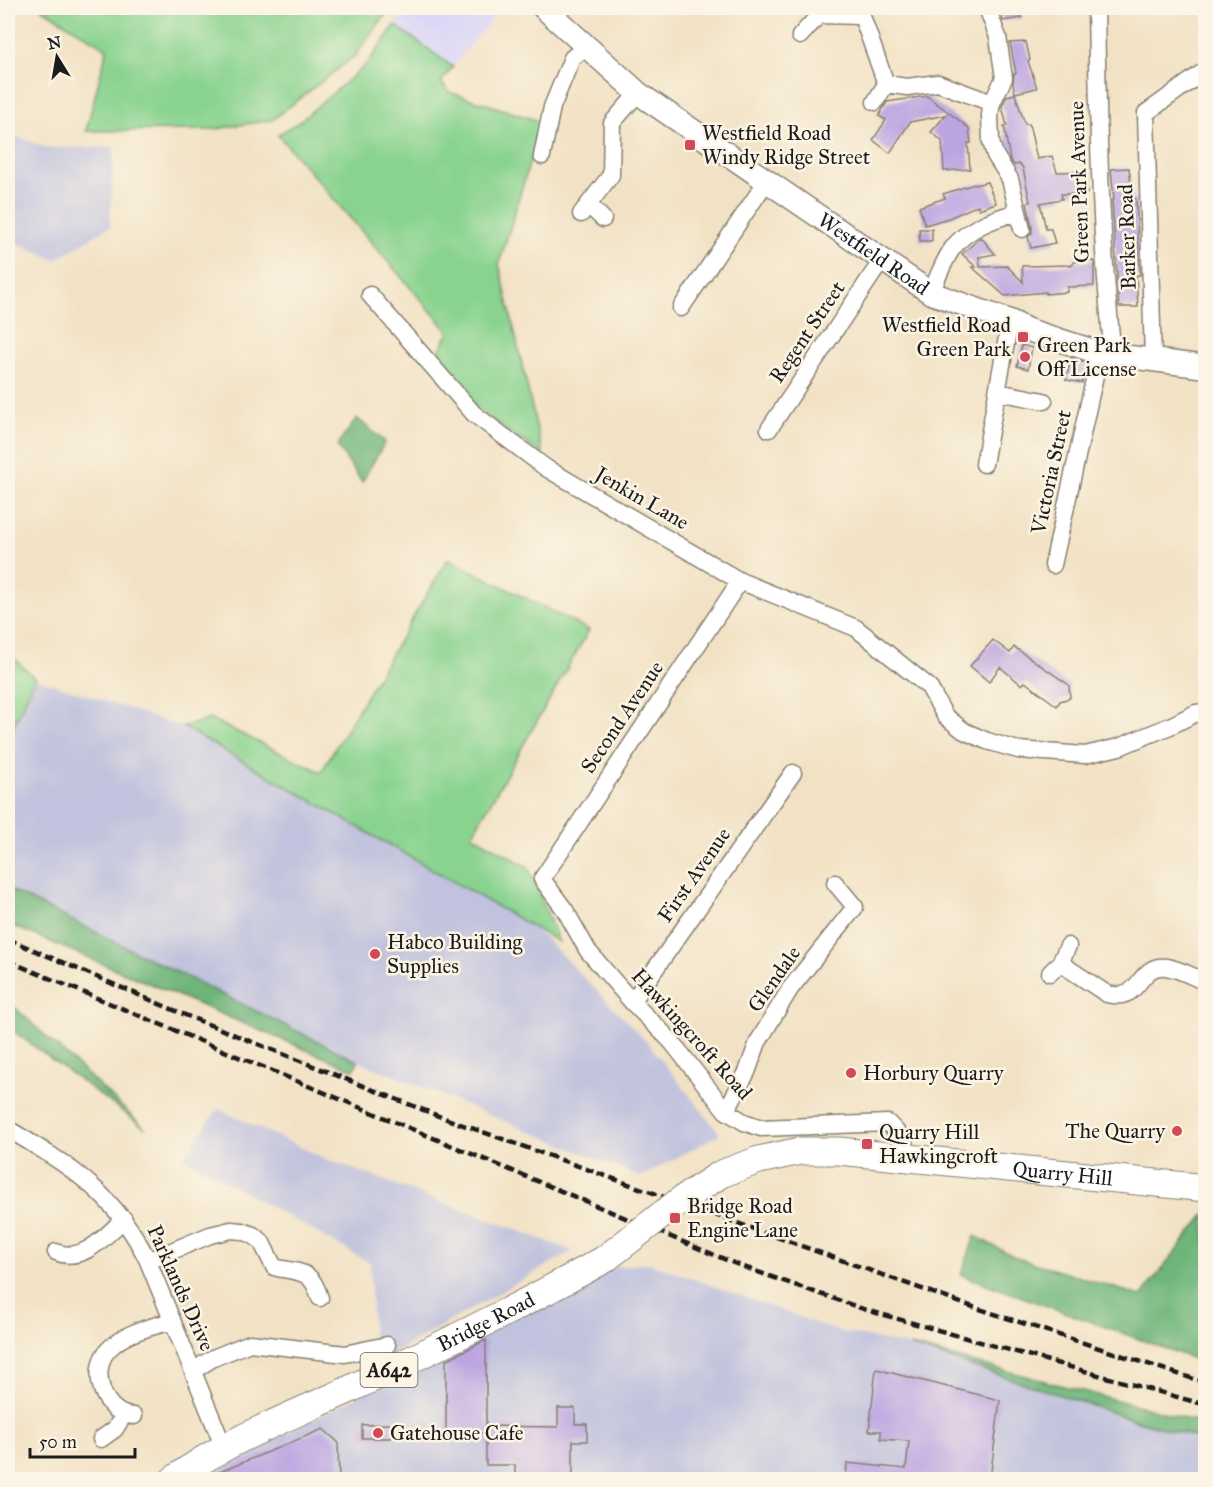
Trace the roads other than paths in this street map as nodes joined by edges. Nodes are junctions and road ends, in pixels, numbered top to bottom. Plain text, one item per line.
1 (544, 8) edge
2 (987, 8) edge
3 (1096, 8) edge
4 (818, 11) edge
5 (800, 36) dead end
6 (587, 46) junction
7 (1206, 70) edge
8 (886, 84) junction
9 (638, 93) junction
10 (875, 102) dead end
11 (992, 103) junction
12 (542, 156) dead end
13 (766, 182) junction
14 (1018, 213) junction
15 (603, 219) dead end
16 (1022, 229) dead end
17 (882, 260) junction
18 (931, 293) junction
19 (370, 295) dead end
20 (681, 308) dead end
21 (1010, 321) junction
22 (1107, 353) junction
23 (1153, 361) junction
24 (1206, 367) edge
25 (998, 392) junction
26 (1044, 401) dead end
27 (769, 429) dead end
28 (984, 464) dead end
29 (1053, 565) dead end
30 (740, 581) junction
31 (1206, 712) edge
32 (794, 773) dead end
33 (542, 879) joint
34 (835, 884) dead end
35 (1068, 946) dead end
36 (1206, 982) edge
37 (632, 1002) junction
38 (726, 1111) junction
39 (8, 1129) edge
40 (909, 1159) junction
41 (1206, 1188) edge
42 (124, 1219) junction
43 (56, 1252) dead end
44 (605, 1259) joint
45 (148, 1261) junction
46 (320, 1298) dead end
47 (172, 1321) junction
48 (387, 1345) dead end
49 (193, 1371) junction
50 (101, 1439) dead end
51 (224, 1448) junction
52 (173, 1479) edge

1 - 6 main road, Westfield Road
2 - 11 street
3 - 22 street, Green Park Avenue
4 - 5 street
4 - 8 street
6 - 9 main road, Westfield Road
6 - 12 street
7 - 23 street, Barker Road
8 - 10 street
8 - 11 street
9 - 13 main road, Westfield Road
9 - 15 street
11 - 14 street
13 - 17 main road, Westfield Road
13 - 20 street
14 - 16 street
14 - 18 street
17 - 18 main road, Westfield Road
17 - 27 street, Regent Street
18 - 21 main road, Westfield Road
19 - 30 street, Jenkin Lane
21 - 22 main road, Westfield Road
21 - 25 street
22 - 23 main road, Westfield Road
22 - 29 street, Victoria Street
23 - 24 main road, Westfield Road
25 - 26 street
25 - 28 street
30 - 31 street, Jenkin Lane
30 - 33 street, Second Avenue
32 - 37 street, First Avenue
33 - 37 street, Hawkingcroft Road
34 - 38 street, Glendale
35 - 36 street
37 - 38 street, Hawkingcroft Road
38 - 40 street, Hawkingcroft Road
39 - 42 street, Parklands Drive
40 - 41 highway, Quarry Hill / A642
40 - 44 highway, Quarry Hill / A642, bridge
42 - 43 street
42 - 45 street, Parklands Drive
44 - 51 highway, Bridge Road / A642
45 - 46 street
45 - 47 street, Parklands Drive
47 - 49 street, Parklands Drive
47 - 50 street
48 - 49 street
49 - 51 street, Parklands Drive
51 - 52 highway, Bridge Road / A642

